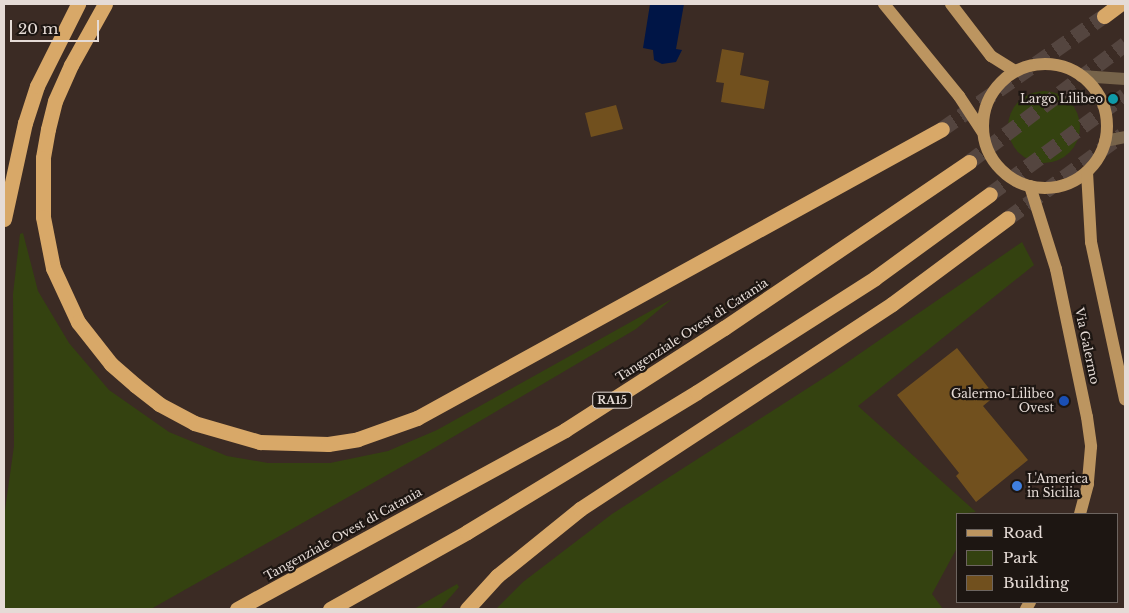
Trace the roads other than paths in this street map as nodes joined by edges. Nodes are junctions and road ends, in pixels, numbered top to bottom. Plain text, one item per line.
1 (78, 4) edge
2 (105, 4) edge
3 (884, 4) edge
4 (951, 4) edge
5 (1120, 4) edge
6 (1104, 16) tunnel mouth
7 (1016, 71) junction
8 (1081, 76) junction
9 (1125, 79) edge
10 (942, 129) tunnel mouth
11 (982, 131) junction
12 (1125, 137) edge
13 (1105, 141) junction
14 (969, 162) tunnel mouth
15 (1087, 172) junction
16 (1030, 186) junction
17 (990, 194) tunnel mouth
18 (1008, 218) tunnel mouth
19 (4, 219) edge
20 (1125, 399) edge
21 (1080, 513) edge
22 (237, 609) edge
23 (330, 609) edge
24 (467, 609) edge

1 - 19 highway
2 - 10 highway
3 - 11 main road
4 - 7 main road
5 - 6 highway
7 - 8 main road
7 - 11 main road
8 - 9 street
8 - 13 main road
11 - 16 main road
12 - 13 street
13 - 15 main road
14 - 22 highway, Tangenziale Ovest di Catania / RA15
15 - 16 main road
15 - 20 main road, Via Galermo
16 - 21 main road, Via Galermo
17 - 23 highway
18 - 24 highway

